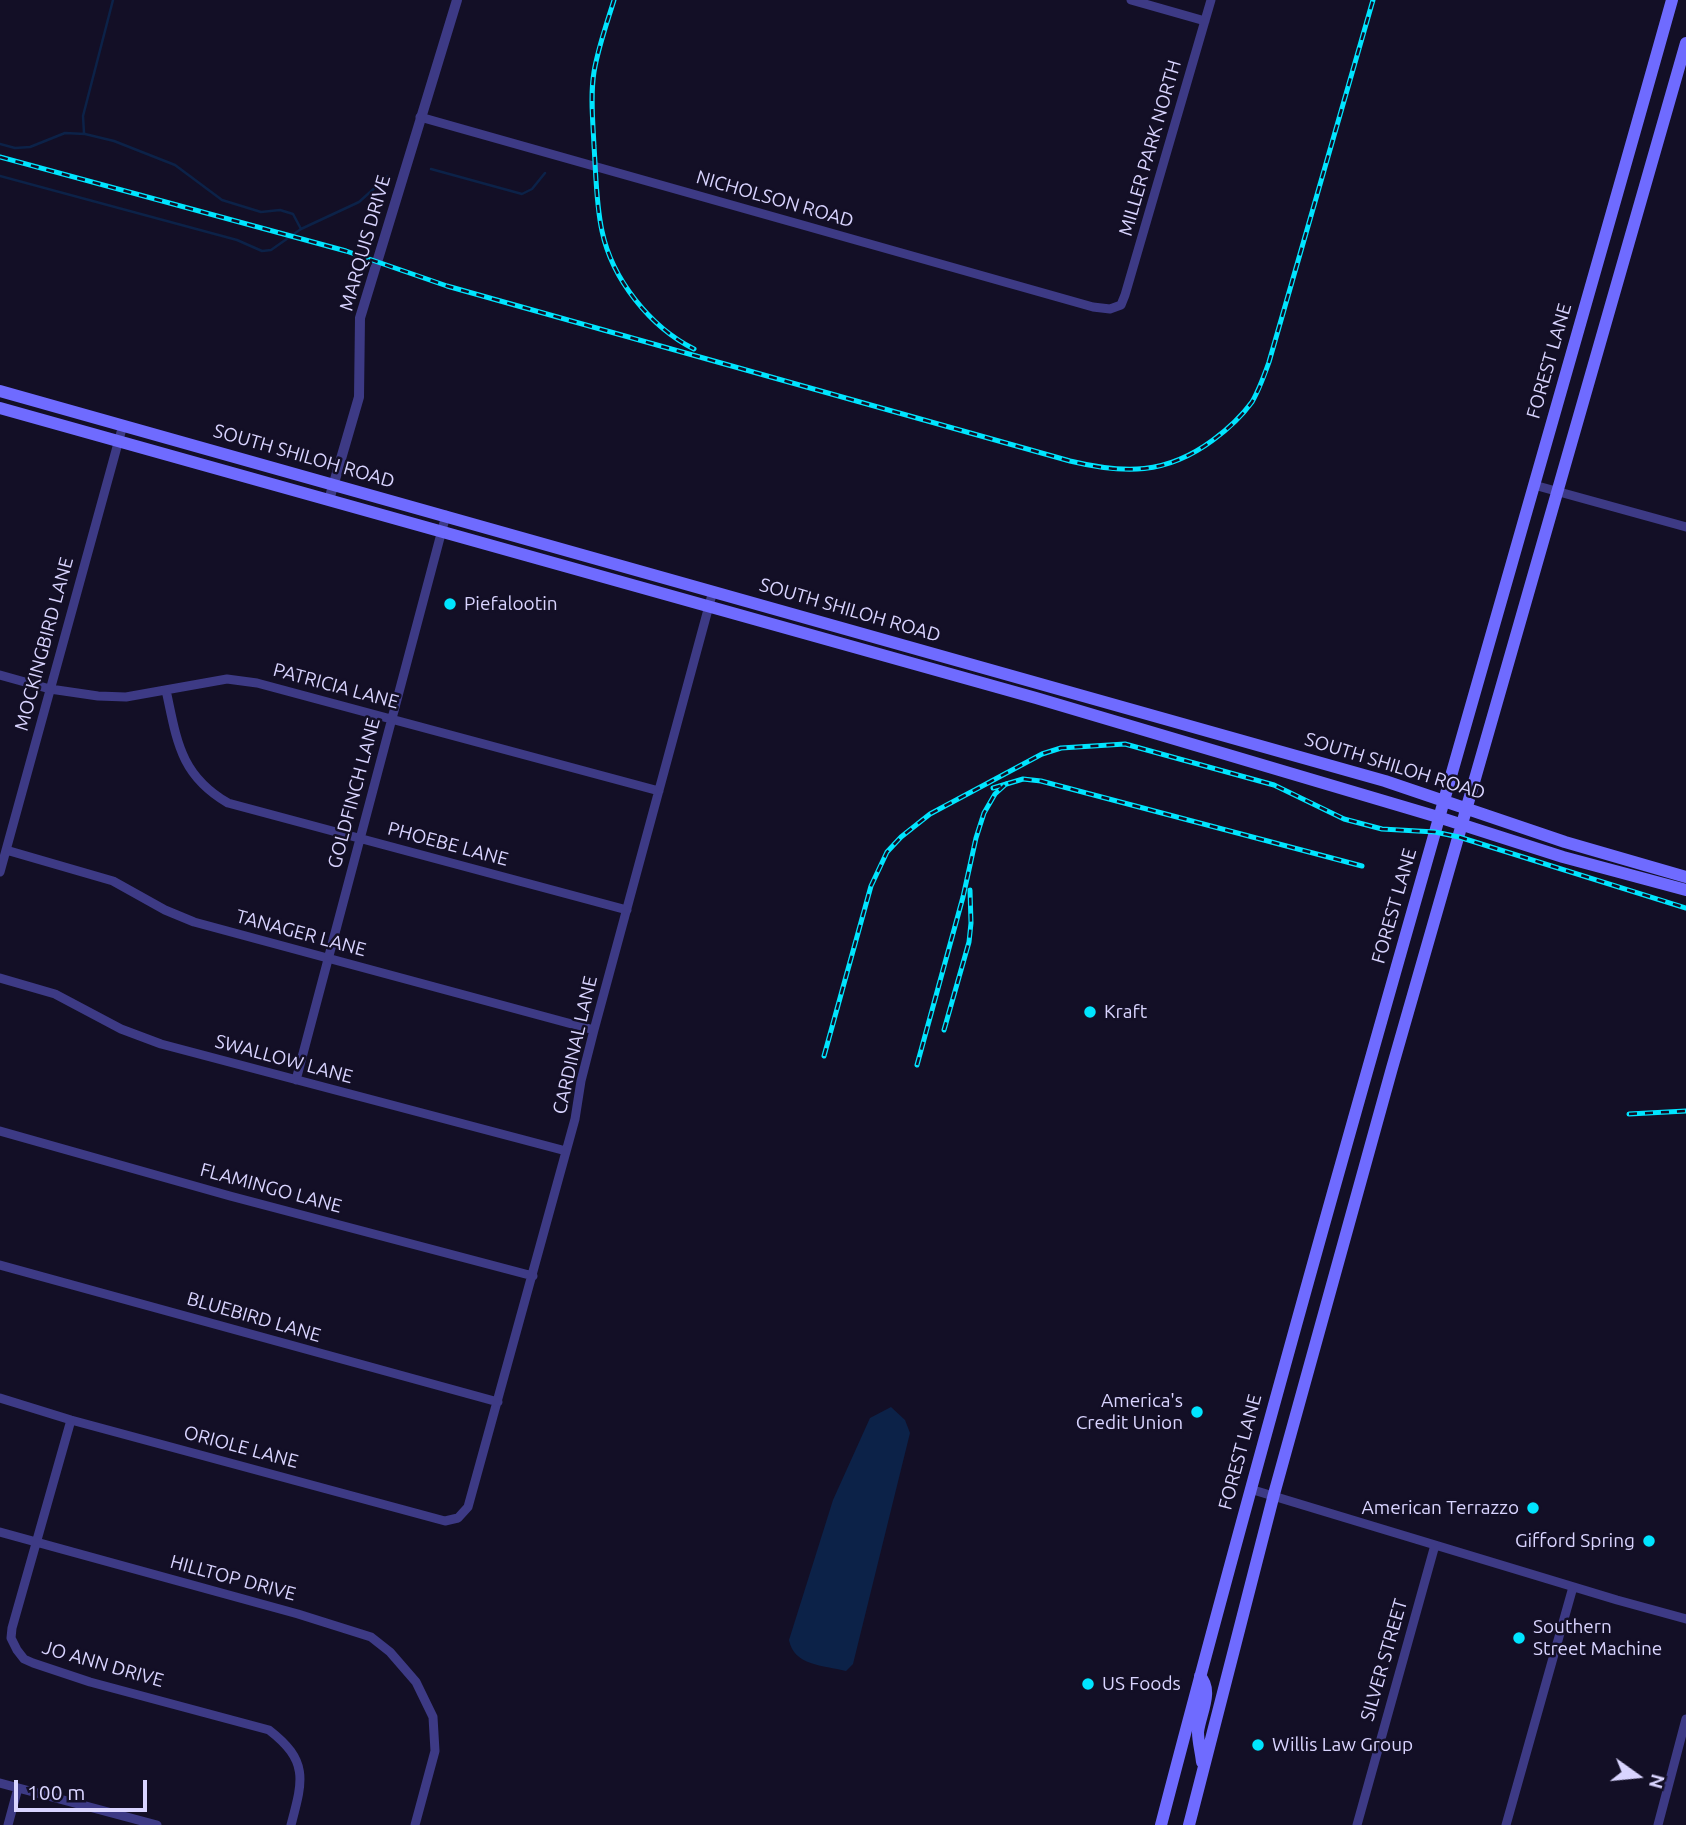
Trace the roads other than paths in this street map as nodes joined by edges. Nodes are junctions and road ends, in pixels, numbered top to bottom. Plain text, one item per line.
1 (457, 0) edge
2 (1131, 0) edge
3 (1211, 0) edge
4 (1671, 0) edge
5 (1205, 21) junction
6 (1686, 43) edge
7 (420, 117) junction
8 (1635, 131) junction
9 (1659, 138) junction
10 (1121, 305) joint
11 (1570, 360) junction
12 (1594, 366) junction
13 (0, 391) edge
14 (0, 408) edge
15 (123, 425) junction
16 (118, 442) junction
17 (333, 484) junction
18 (1534, 485) junction
19 (1558, 491) junction
20 (329, 500) junction
21 (446, 515) junction
22 (1686, 527) edge
23 (441, 531) junction
24 (713, 591) junction
25 (710, 605) junction
26 (0, 675) edge
27 (50, 689) junction
28 (166, 690) junction
29 (392, 719) junction
30 (659, 791) junction
31 (1443, 799) junction
32 (1466, 807) junction
33 (1438, 817) junction
34 (1462, 825) junction
35 (361, 838) junction
36 (6, 849) junction
37 (0, 872) edge
38 (1686, 877) edge
39 (1686, 890) edge
40 (627, 910) junction
41 (328, 958) junction
42 (0, 978) edge
43 (594, 1030) junction
44 (296, 1080) junction
45 (0, 1131) edge
46 (566, 1151) junction
47 (0, 1265) edge
48 (533, 1276) junction
49 (0, 1398) edge
50 (498, 1402) junction
51 (71, 1420) junction
52 (1250, 1489) junction
53 (1274, 1494) junction
54 (468, 1507) joint
55 (0, 1532) edge
56 (36, 1542) junction
57 (1434, 1545) junction
58 (1573, 1587) junction
59 (1686, 1619) edge
60 (1200, 1676) junction
61 (1686, 1719) edge
62 (1203, 1769) junction
63 (0, 1783) edge
64 (18, 1788) junction
65 (8, 1825) edge
66 (157, 1825) edge
67 (291, 1825) edge
68 (415, 1825) edge
69 (1161, 1825) edge
70 (1189, 1825) edge
71 (1357, 1825) edge
72 (1506, 1825) edge
73 (1658, 1825) edge

1 - 7 street, MARQUIS DRIVE
2 - 5 street
3 - 5 street, MILLER PARK NORTH
4 - 8 main road, FOREST LANE
5 - 10 street, MILLER PARK NORTH
6 - 9 main road
7 - 10 street, NICHOLSON ROAD
7 - 17 street, MARQUIS DRIVE
8 - 9 main road
8 - 11 main road, FOREST LANE
9 - 12 main road
11 - 12 main road
11 - 18 main road, FOREST LANE
12 - 19 main road
13 - 15 main road, SOUTH SHILOH ROAD
14 - 16 main road, SOUTH SHILOH ROAD
15 - 16 street, MOCKINGBIRD LANE
15 - 17 main road, SOUTH SHILOH ROAD
16 - 20 main road, SOUTH SHILOH ROAD
16 - 27 street, MOCKINGBIRD LANE
17 - 20 street, MARQUIS DRIVE
17 - 21 main road, SOUTH SHILOH ROAD
18 - 19 street
18 - 31 main road, FOREST LANE
19 - 22 street
19 - 32 main road
20 - 23 main road, SOUTH SHILOH ROAD
21 - 23 street, GOLDFINCH LANE
21 - 24 main road, SOUTH SHILOH ROAD
23 - 25 main road, SOUTH SHILOH ROAD
23 - 29 street, GOLDFINCH LANE
24 - 25 street, CARDINAL LANE
24 - 31 main road, SOUTH SHILOH ROAD
25 - 30 street, CARDINAL LANE
25 - 33 main road, SOUTH SHILOH ROAD
26 - 27 street, PATRICIA LANE
27 - 28 street, PATRICIA LANE
27 - 36 street, MOCKINGBIRD LANE
28 - 29 street, PATRICIA LANE
28 - 35 street, PHOEBE LANE
29 - 30 street, PATRICIA LANE
29 - 35 street, GOLDFINCH LANE
30 - 40 street, CARDINAL LANE
31 - 32 main road, SOUTH SHILOH ROAD
31 - 33 main road, FOREST LANE
32 - 34 main road
32 - 38 main road, SOUTH SHILOH ROAD
33 - 34 main road, SOUTH SHILOH ROAD
33 - 52 main road, FOREST LANE
34 - 39 main road, SOUTH SHILOH ROAD
34 - 53 main road
35 - 40 street, PHOEBE LANE
35 - 41 street, GOLDFINCH LANE
36 - 37 street, MOCKINGBIRD LANE
36 - 41 street, TANAGER LANE
40 - 43 street, CARDINAL LANE
41 - 43 street, TANAGER LANE
41 - 44 street, GOLDFINCH LANE
42 - 44 street, SWALLOW LANE
43 - 46 street, CARDINAL LANE
44 - 46 street, SWALLOW LANE
45 - 48 street, FLAMINGO LANE
46 - 48 street, CARDINAL LANE
47 - 50 street, BLUEBIRD LANE
48 - 50 street, CARDINAL LANE
49 - 51 street, ORIOLE LANE
50 - 54 street, CARDINAL LANE
51 - 54 street, ORIOLE LANE
51 - 56 street, JO ANN DRIVE
52 - 53 street
52 - 60 main road, FOREST LANE
53 - 57 street
53 - 62 main road
55 - 56 street, HILLTOP DRIVE
56 - 67 street, JO ANN DRIVE
56 - 68 street, HILLTOP DRIVE
57 - 58 street
57 - 71 street, SILVER STREET
58 - 59 street
58 - 72 street
60 - 62 main road
60 - 69 main road, FOREST LANE
61 - 73 street
62 - 70 main road
63 - 64 street
64 - 65 street
64 - 66 street

